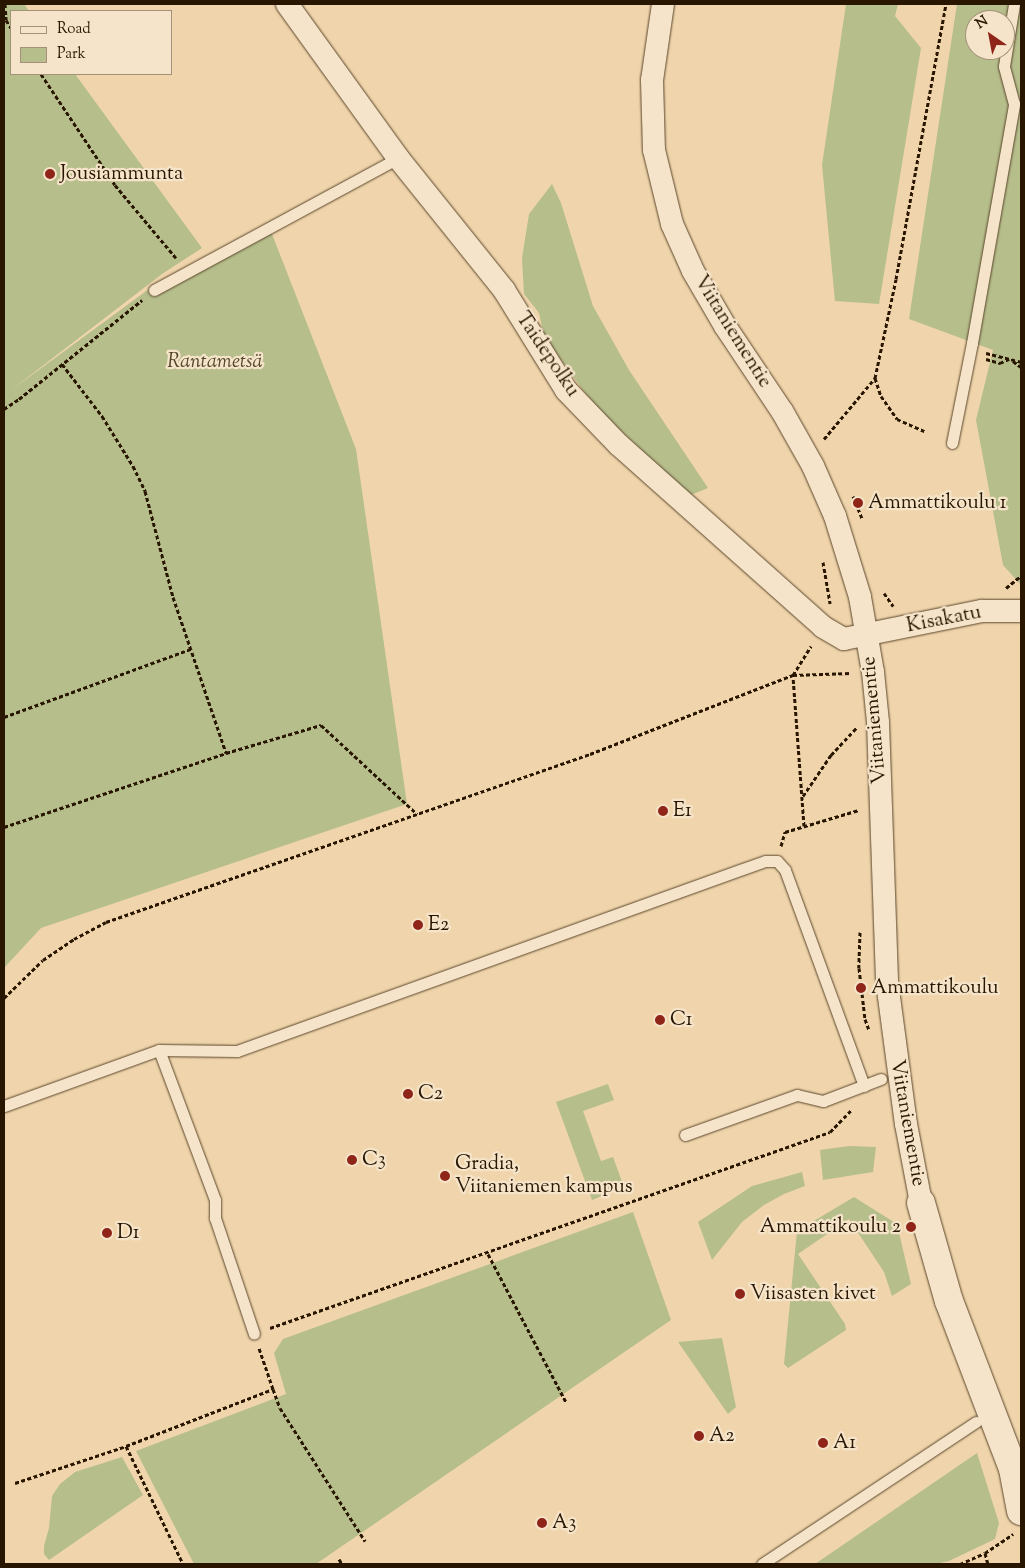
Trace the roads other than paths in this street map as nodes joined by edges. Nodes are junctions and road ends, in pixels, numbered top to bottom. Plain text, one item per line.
1 (287, 4) edge
2 (663, 4) edge
3 (1014, 4) edge
4 (398, 158) junction
5 (154, 290) road end
6 (952, 443) dead end
7 (1021, 611) edge
8 (867, 635) junction
9 (159, 1050) junction
10 (881, 1079) dead end
11 (864, 1086) junction
12 (4, 1106) edge
13 (685, 1134) dead end
14 (921, 1204) joint
15 (254, 1334) road end
16 (976, 1422) dead end
17 (1017, 1474) edge
18 (1018, 1522) edge
19 (762, 1564) edge

1 - 4 street, Taidepolku
2 - 8 street, Viitaniementie
3 - 6 lane
4 - 5 lane
4 - 8 street, Taidepolku
7 - 8 street, Kisakatu
8 - 14 street, Viitaniementie
9 - 11 lane
9 - 12 lane
9 - 15 lane
10 - 11 lane
11 - 13 lane
14 - 17 street, Viitaniementie
16 - 19 lane
17 - 18 street, Viitaniementie

